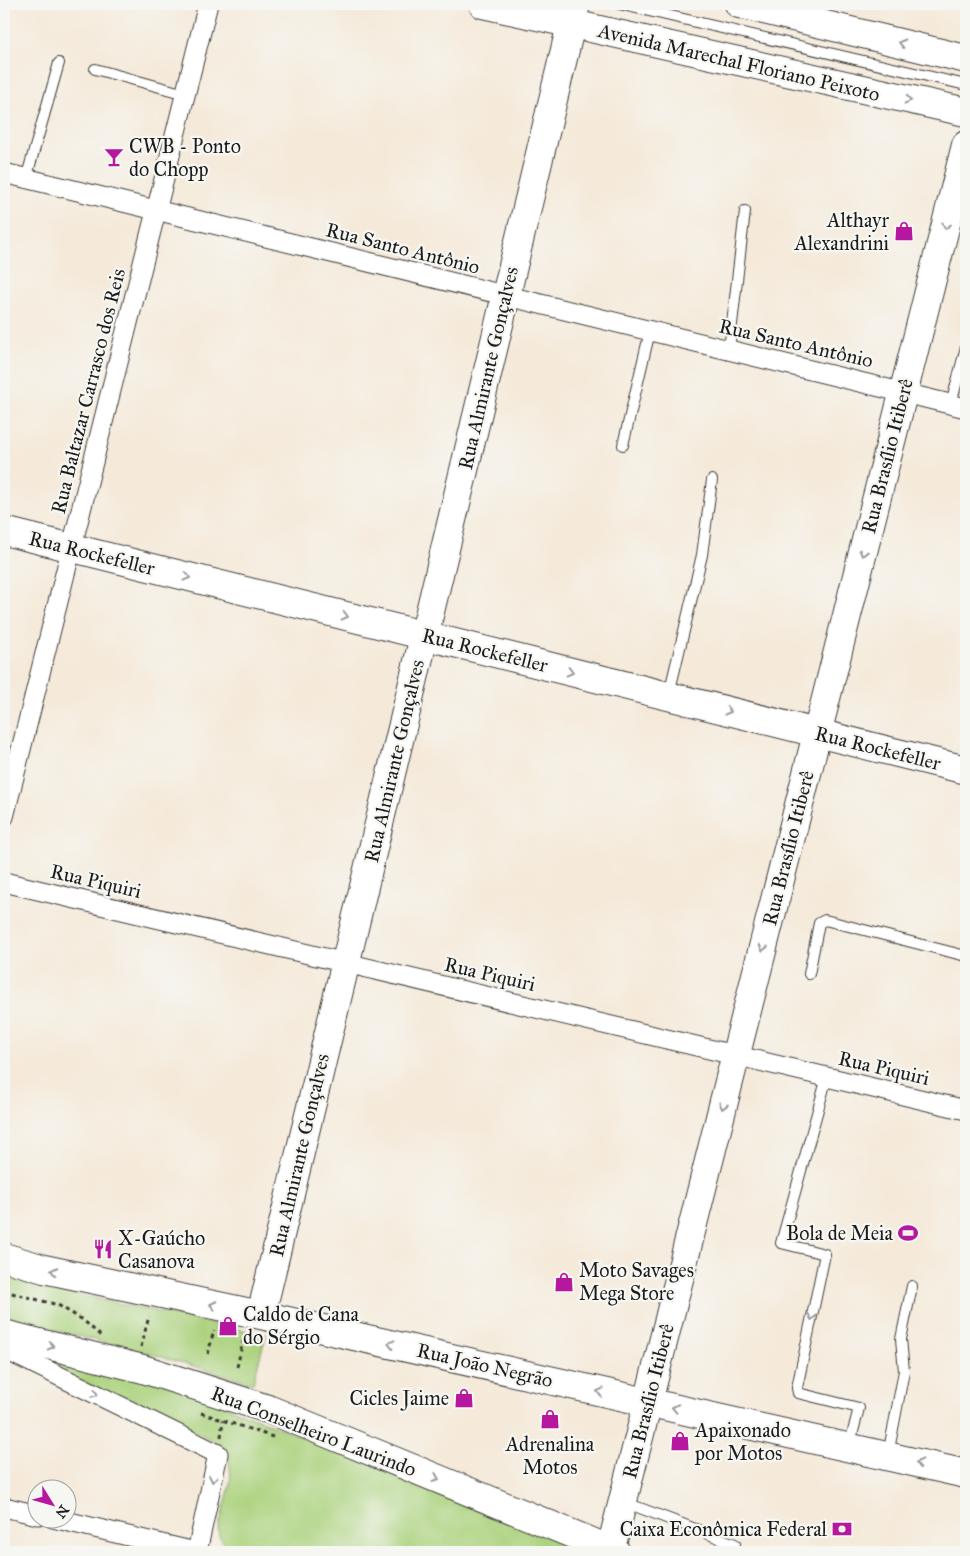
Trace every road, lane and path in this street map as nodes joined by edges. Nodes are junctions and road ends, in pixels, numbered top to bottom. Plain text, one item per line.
1 (208, 4) edge
2 (483, 4) edge
3 (618, 4) edge
4 (739, 4) edge
5 (573, 14) edge
6 (966, 59) edge
7 (59, 63) dead end
8 (95, 69) dead end
9 (966, 85) edge
10 (185, 94) junction
11 (966, 112) edge
12 (966, 145) edge
13 (4, 173) edge
14 (26, 179) junction
15 (156, 210) junction
16 (745, 211) dead end
17 (505, 296) junction
18 (650, 331) junction
19 (966, 347) edge
20 (729, 350) junction
21 (904, 391) junction
22 (959, 406) edge
23 (623, 445) dead end
24 (712, 480) dead end
25 (4, 531) edge
26 (71, 548) junction
27 (424, 635) junction
28 (668, 696) junction
29 (817, 733) junction
30 (966, 770) edge
31 (4, 818) edge
32 (4, 882) edge
33 (966, 956) edge
34 (345, 963) junction
35 (809, 974) dead end
36 (736, 1056) junction
37 (827, 1077) junction
38 (966, 1109) edge
39 (4, 1257) edge
40 (912, 1286) dead end
41 (4, 1290) edge
42 (261, 1315) junction
43 (149, 1316) dead end
44 (214, 1330) dead end
45 (4, 1334) edge
46 (244, 1337) dead end
47 (109, 1340) dead end
48 (142, 1344) dead end
49 (133, 1346) dead end
50 (4, 1349) edge
51 (145, 1350) dead end
52 (208, 1354) dead end
53 (237, 1367) dead end
54 (648, 1403) junction
55 (849, 1448) junction
56 (888, 1456) junction
57 (966, 1474) edge
58 (623, 1502) junction
59 (4, 1507) edge
60 (28, 1513) edge
61 (78, 1524) edge
62 (734, 1544) dead end
63 (196, 1552) edge
64 (612, 1552) edge

1 - 10 street, Rua Baltazar Carrasco dos Reis
2 - 5 main road, Avenida Marechal Floriano Peixoto
3 - 9 lane
6 -> 4 main road
5 -> 11 main road, Avenida Marechal Floriano Peixoto
5 - 17 main road, Rua Almirante Gonçalves
7 - 14 lane
8 - 10 lane
10 - 15 street, Rua Baltazar Carrasco dos Reis
12 -> 21 main road, Rua Brasílio Itiberê
13 - 14 street, Rua Santo Antônio
14 - 15 street, Rua Santo Antônio
15 - 17 street, Rua Santo Antônio
15 - 26 street, Rua Baltazar Carrasco dos Reis
16 - 20 lane
17 - 18 street, Rua Santo Antônio
17 - 27 main road, Rua Almirante Gonçalves
18 - 20 street, Rua Santo Antônio
18 - 23 lane
19 - 22 lane
20 - 21 street, Rua Santo Antônio
21 - 22 street, Rua Santo Antônio
21 -> 29 main road, Rua Brasílio Itiberê
24 - 28 lane
25 - 26 main road, Rua Rockefeller
26 -> 27 main road, Rua Rockefeller
26 - 31 street, Rua Baltazar Carrasco dos Reis
27 -> 28 main road, Rua Rockefeller
27 - 34 main road, Rua Almirante Gonçalves
28 -> 29 main road, Rua Rockefeller
29 - 30 main road, Rua Rockefeller
29 -> 36 main road, Rua Brasílio Itiberê
32 - 34 street, Rua Piquiri
33 - 35 lane
34 - 36 street, Rua Piquiri
34 - 42 main road, Rua Almirante Gonçalves
36 - 37 street, Rua Piquiri
36 -> 54 main road, Rua Brasílio Itiberê
37 - 38 street, Rua Piquiri
37 -> 55 lane
42 -> 39 main road, Rua João Negrão
40 - 56 lane
41 - 47 path
54 -> 42 main road, Rua João Negrão
43 - 48 path
44 - 52 path
45 -> 64 main road, Rua Conselheiro Laurindo
46 - 53 path
49 - 51 path
50 -> 63 street
55 -> 54 main road, Rua João Negrão
54 - 58 main road, Rua Brasílio Itiberê
55 - 56 main road, Rua João Negrão
57 -> 56 main road, Rua João Negrão
58 - 62 lane
58 - 64 main road, Rua Brasílio Itiberê
59 - 60 street
61 - 63 street

